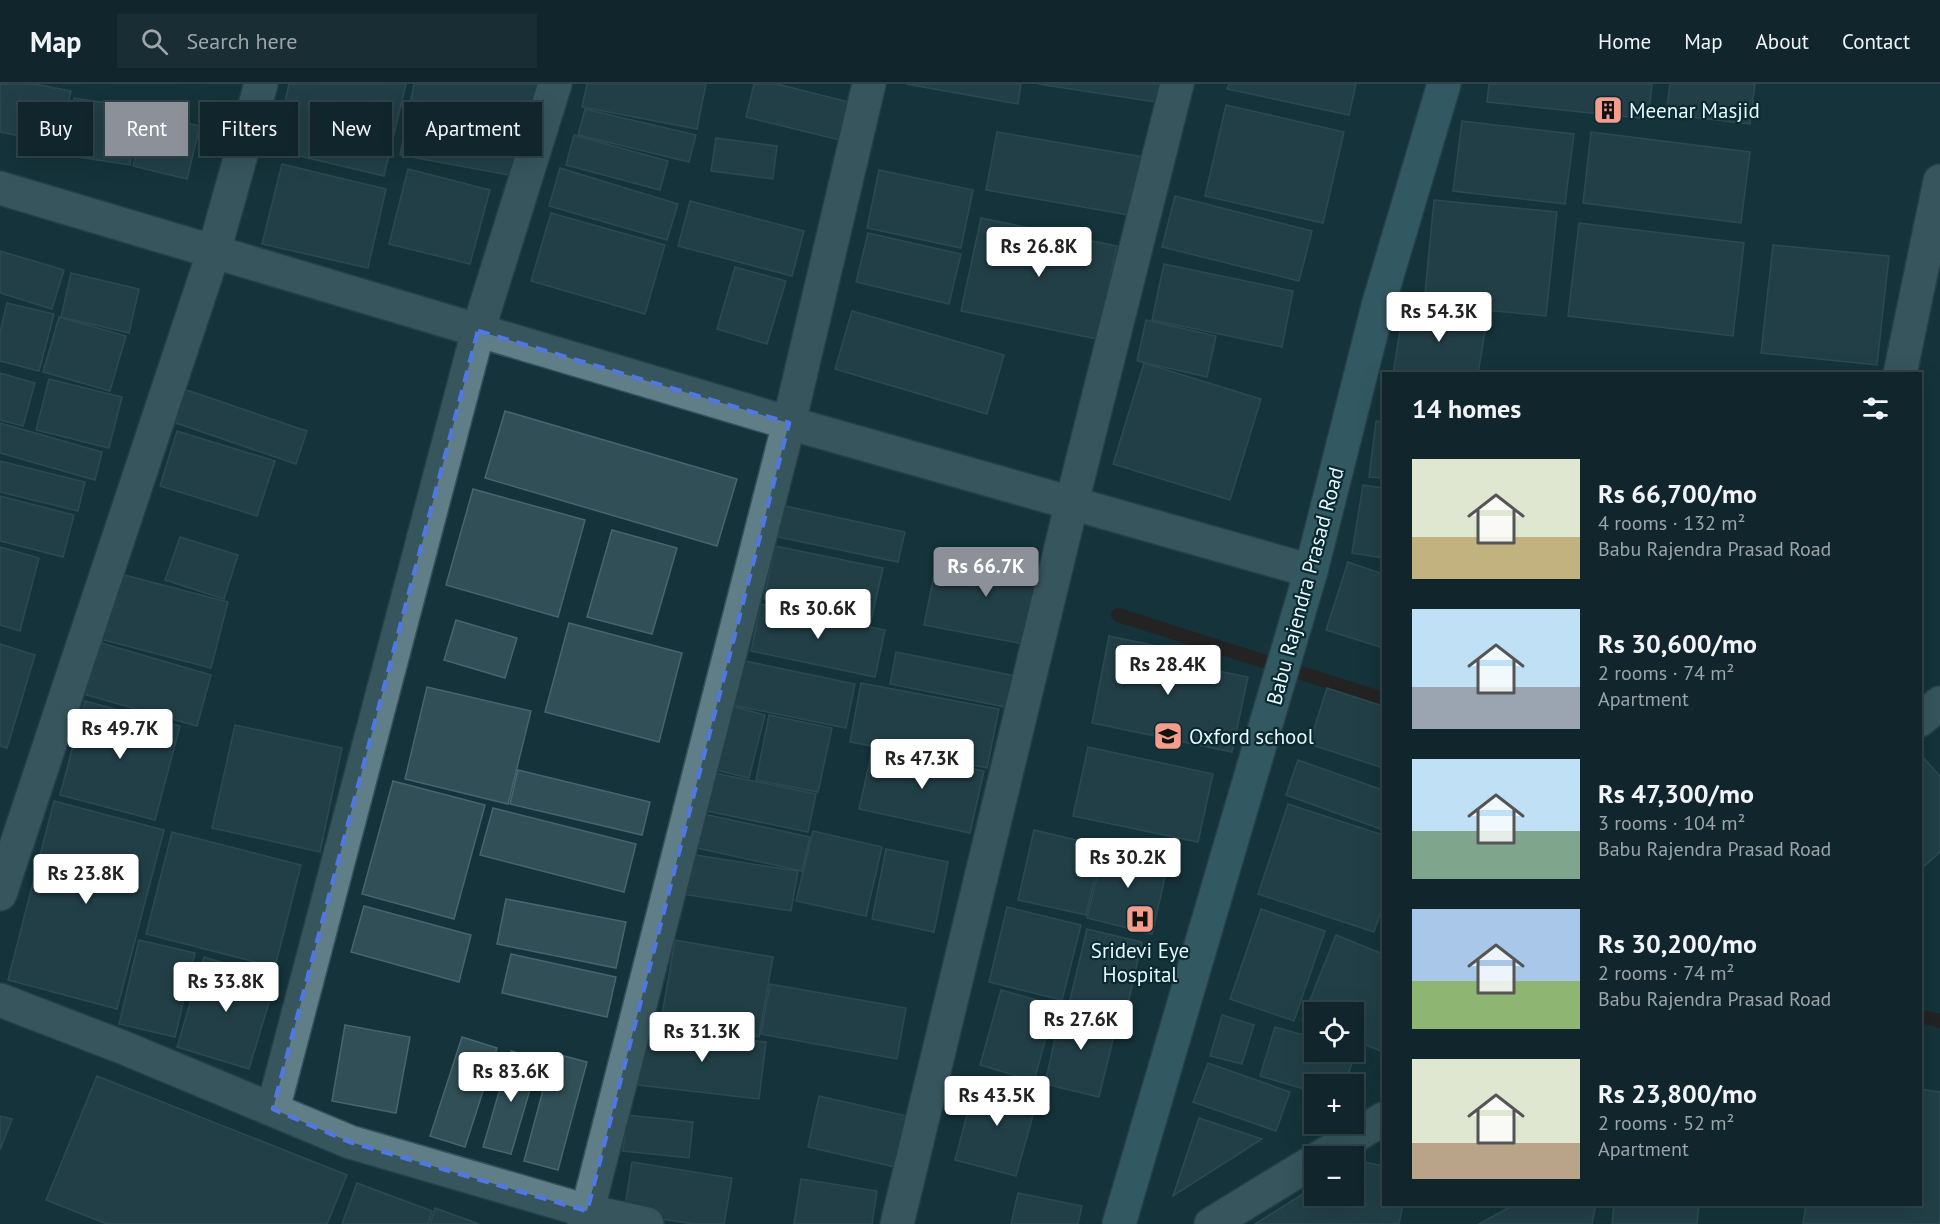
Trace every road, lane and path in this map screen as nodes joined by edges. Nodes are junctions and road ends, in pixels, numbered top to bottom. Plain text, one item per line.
1 (261, 84) edge
2 (555, 84) edge
3 (869, 84) edge
4 (1177, 84) edge
5 (1444, 84) edge
6 (1940, 181) edge
7 (0, 188) edge
8 (214, 251) junction
9 (478, 331) junction
10 (1900, 372) edge
11 (789, 423) junction
12 (1072, 502) junction
13 (1311, 571) junction
14 (1940, 703) edge
15 (1922, 718) edge
16 (0, 894) edge
17 (0, 1000) edge
18 (273, 1109) junction
19 (1382, 1120) edge
20 (1338, 1146) edge
21 (1304, 1167) edge
22 (585, 1218) edge
23 (647, 1224) edge
24 (897, 1224) edge
25 (1119, 1224) edge
26 (1211, 1224) edge

1 - 8 street
2 - 9 street
3 - 11 street
4 - 12 street
5 - 13 street, Babu Rajendra Prasad Road
6 - 10 street
7 - 8 street
8 - 9 street
8 - 16 street
9 - 11 street
9 - 18 street
11 - 12 street
11 - 22 street
12 - 13 street
12 - 24 street
13 - 25 street, Babu Rajendra Prasad Road
14 - 15 street
17 - 18 street
18 - 22 street
19 - 20 street
21 - 26 street
22 - 23 street

